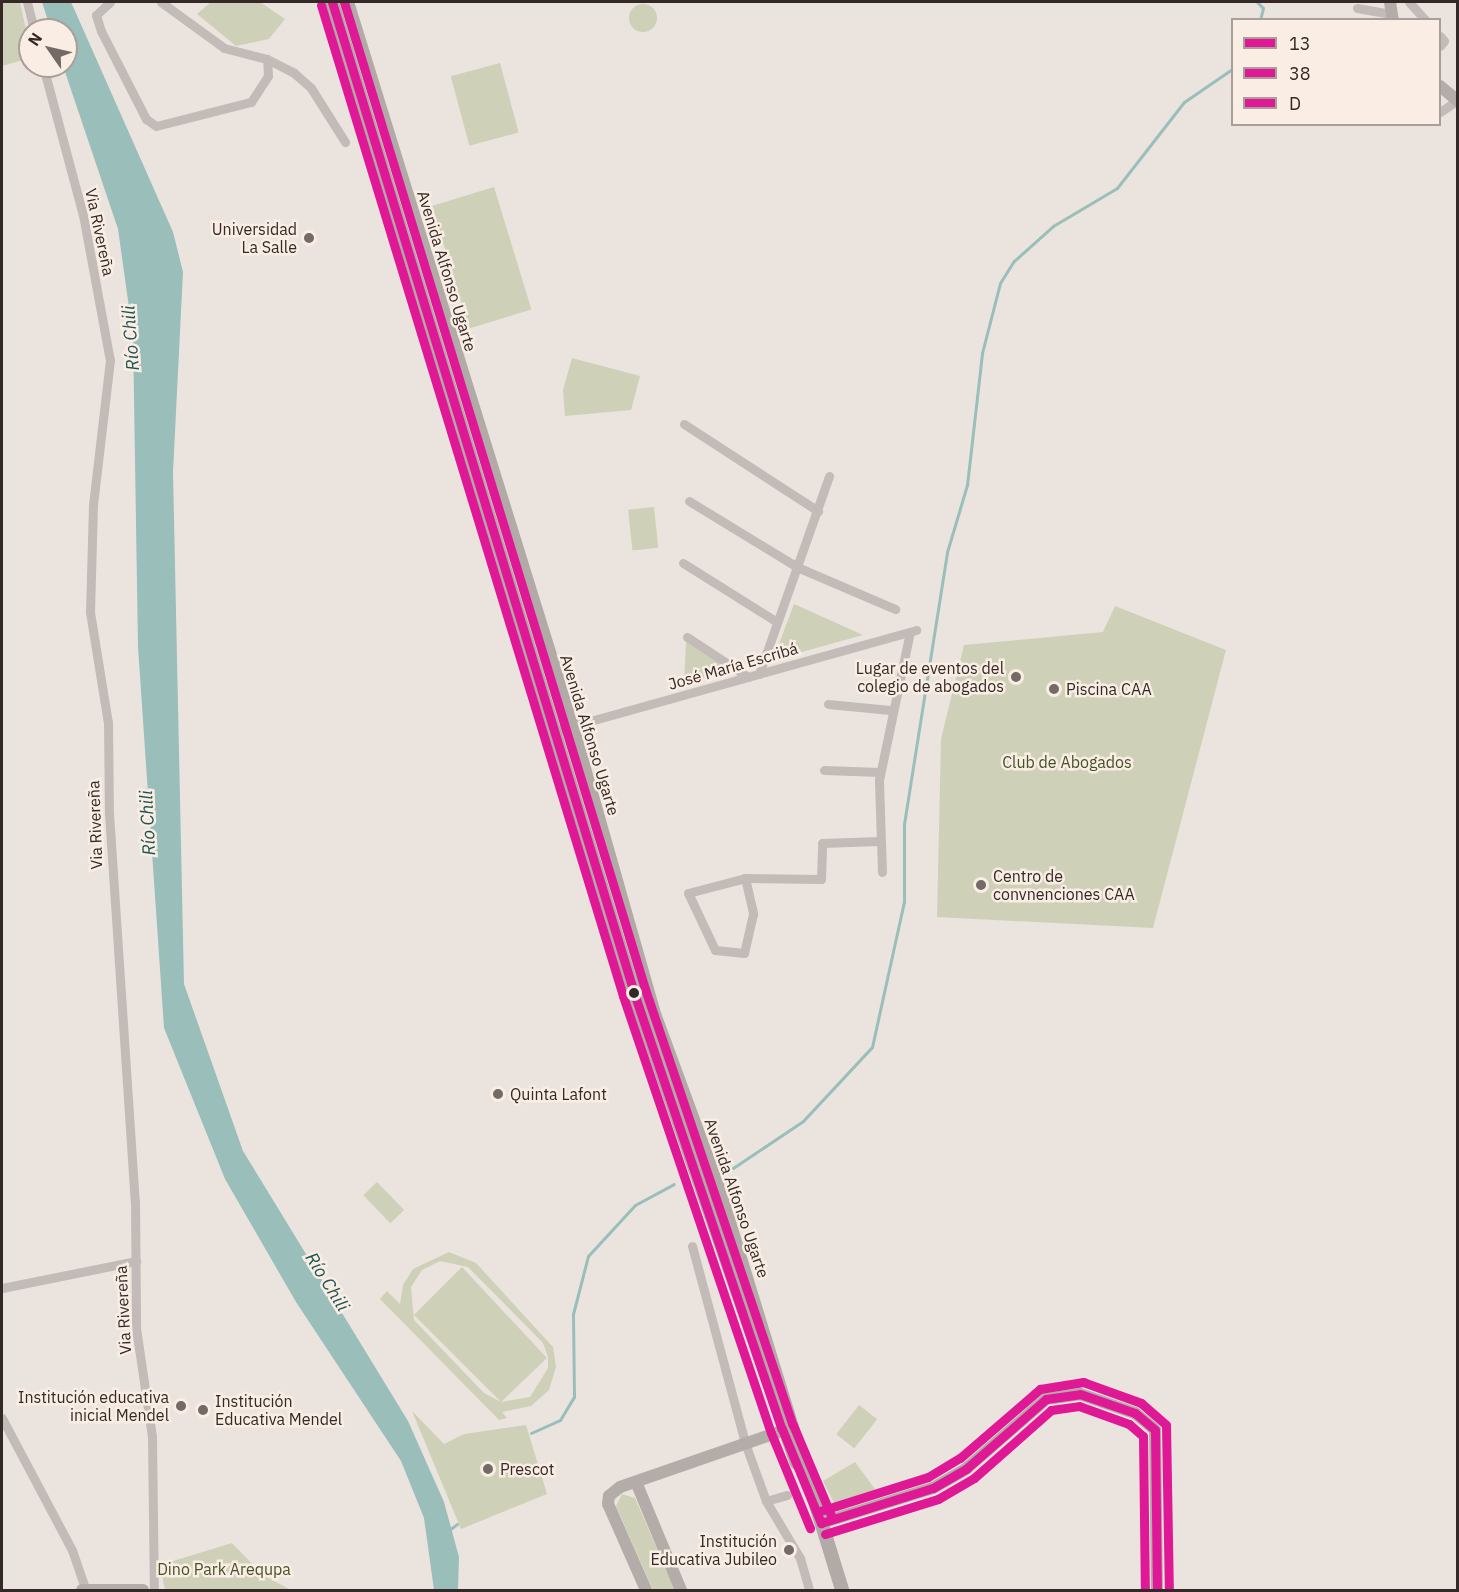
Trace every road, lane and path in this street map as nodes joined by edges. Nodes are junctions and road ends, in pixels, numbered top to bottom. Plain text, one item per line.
1 (27, 2) edge
2 (110, 2) edge
3 (161, 2) edge
4 (332, 2) edge
5 (347, 2) edge
6 (1409, 2) edge
7 (1357, 8) dead end
8 (1392, 12) edge
9 (31, 18) edge
10 (1423, 18) edge
11 (267, 58) junction
12 (47, 78) edge
13 (1441, 87) edge
14 (1457, 100) edge
15 (1441, 111) edge
16 (345, 142) dead end
17 (684, 424) dead end
18 (829, 476) dead end
19 (689, 501) dead end
20 (818, 511) junction
21 (683, 563) dead end
22 (797, 567) junction
23 (895, 609) dead end
24 (777, 622) junction
25 (687, 637) dead end
26 (759, 674) junction
27 (748, 677) junction
28 (828, 704) dead end
29 (890, 710) junction
30 (572, 726) junction
31 (558, 730) junction
32 (824, 770) dead end
33 (880, 772) junction
34 (879, 841) junction
35 (882, 872) dead end
36 (745, 878) junction
37 (706, 1173) junction
38 (692, 1246) dead end
39 (136, 1261) junction
40 (2, 1288) edge
41 (2, 1418) edge
42 (788, 1428) junction
43 (745, 1443) junction
44 (636, 1482) junction
45 (788, 1495) dead end
46 (766, 1501) junction
47 (821, 1523) junction
48 (84, 1589) edge
49 (143, 1590) edge
50 (154, 1590) edge
51 (646, 1590) edge
52 (681, 1590) edge
53 (809, 1590) edge
54 (842, 1590) edge
55 (1157, 1590) edge

1 - 9 street
2 - 11 street
3 - 11 street
4 - 31 main road, Avenida Alfonso Ugarte
5 - 30 main road, Avenida Alfonso Ugarte
6 - 10 street
7 - 8 street
11 - 16 street
12 - 39 street, Via Rivereña
13 - 14 main road
14 - 15 street
17 - 20 street
18 - 20 street
19 - 22 street
20 - 22 street
21 - 24 street
22 - 23 street
22 - 24 street
24 - 26 street
25 - 27 street
26 - 27 street, José María Escribá
26 - 29 street, José María Escribá
27 - 30 street, José María Escribá
28 - 29 street
29 - 33 street
30 - 31 street, José María Escribá
30 - 37 main road, Avenida Alfonso Ugarte
31 - 37 main road, Avenida Alfonso Ugarte
32 - 33 street
33 - 34 street
34 - 35 street
34 - 36 street
36 - 36 street
37 - 42 main road, Avenida Alfonso Ugarte
38 - 43 street
39 - 40 street
39 - 50 street, Via Rivereña
41 - 48 street
42 - 43 main road
42 - 47 main road, Avenida Alfonso Ugarte
43 - 44 main road
43 - 46 street
44 - 51 main road
44 - 52 main road
45 - 46 street
46 - 53 street
47 - 54 main road, Avenida Alfonso Ugarte
47 - 55 main road
48 - 49 main road

